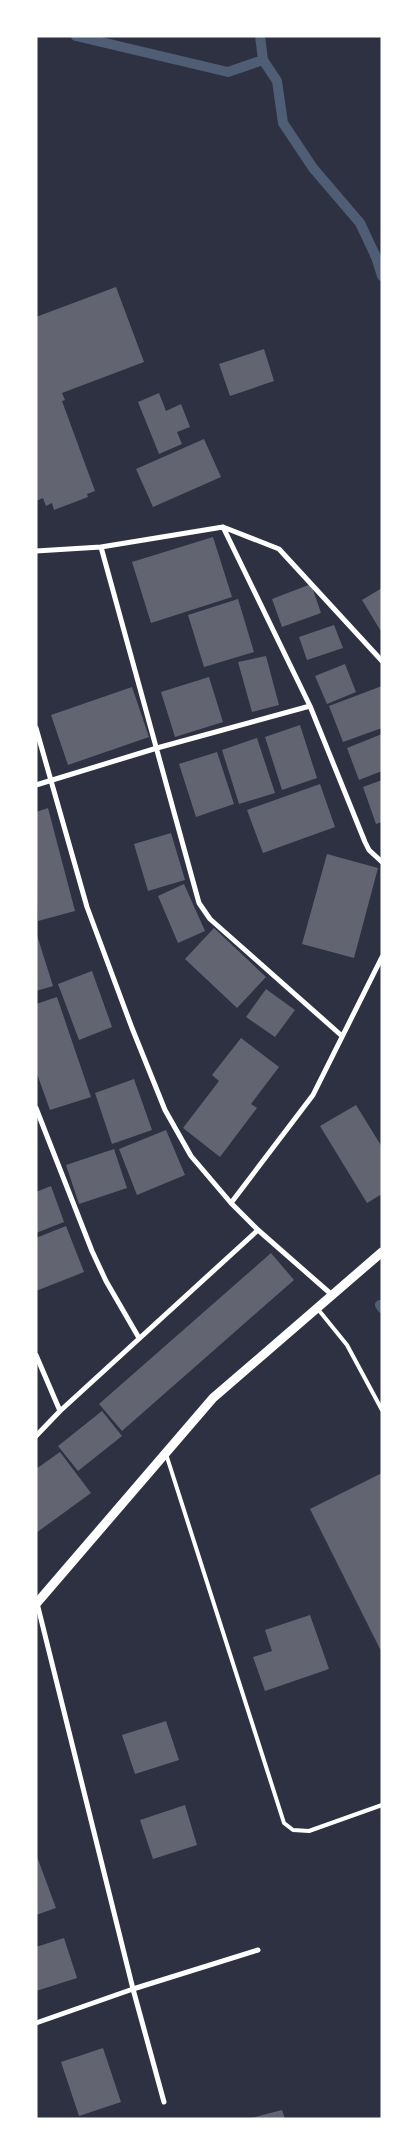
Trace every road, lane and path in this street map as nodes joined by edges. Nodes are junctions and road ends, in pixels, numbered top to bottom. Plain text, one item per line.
1 (223, 527) junction
2 (101, 547) junction
3 (36, 551) edge
4 (382, 661) edge
5 (310, 706) junction
6 (36, 728) edge
7 (157, 748) junction
8 (52, 781) junction
9 (36, 785) edge
10 (382, 862) edge
11 (382, 957) edge
12 (342, 1036) junction
13 (36, 1108) edge
14 (231, 1202) junction
15 (258, 1230) junction
16 (382, 1252) edge
17 (331, 1294) junction
18 (316, 1307) junction
19 (138, 1338) junction
20 (36, 1355) edge
21 (382, 1410) edge
22 (60, 1411) junction
23 (36, 1436) edge
24 (166, 1452) junction
25 (36, 1604) edge
26 (382, 1805) edge
27 (258, 1950) dead end
28 (133, 1989) junction
29 (36, 2023) edge
30 (164, 2102) dead end

1 - 2 street
1 - 4 street
1 - 5 street
2 - 3 street
2 - 7 street
5 - 7 street
5 - 10 street
6 - 8 street
7 - 8 street
7 - 12 street
8 - 9 street
8 - 14 street
11 - 12 street
12 - 14 street
13 - 19 street
14 - 15 street
15 - 17 street
15 - 19 street
16 - 17 street
17 - 18 street
18 - 21 lane
18 - 24 street
19 - 22 street
20 - 22 street
22 - 23 street
24 - 25 street
24 - 26 lane
25 - 28 street
27 - 28 street
28 - 29 street
28 - 30 street

